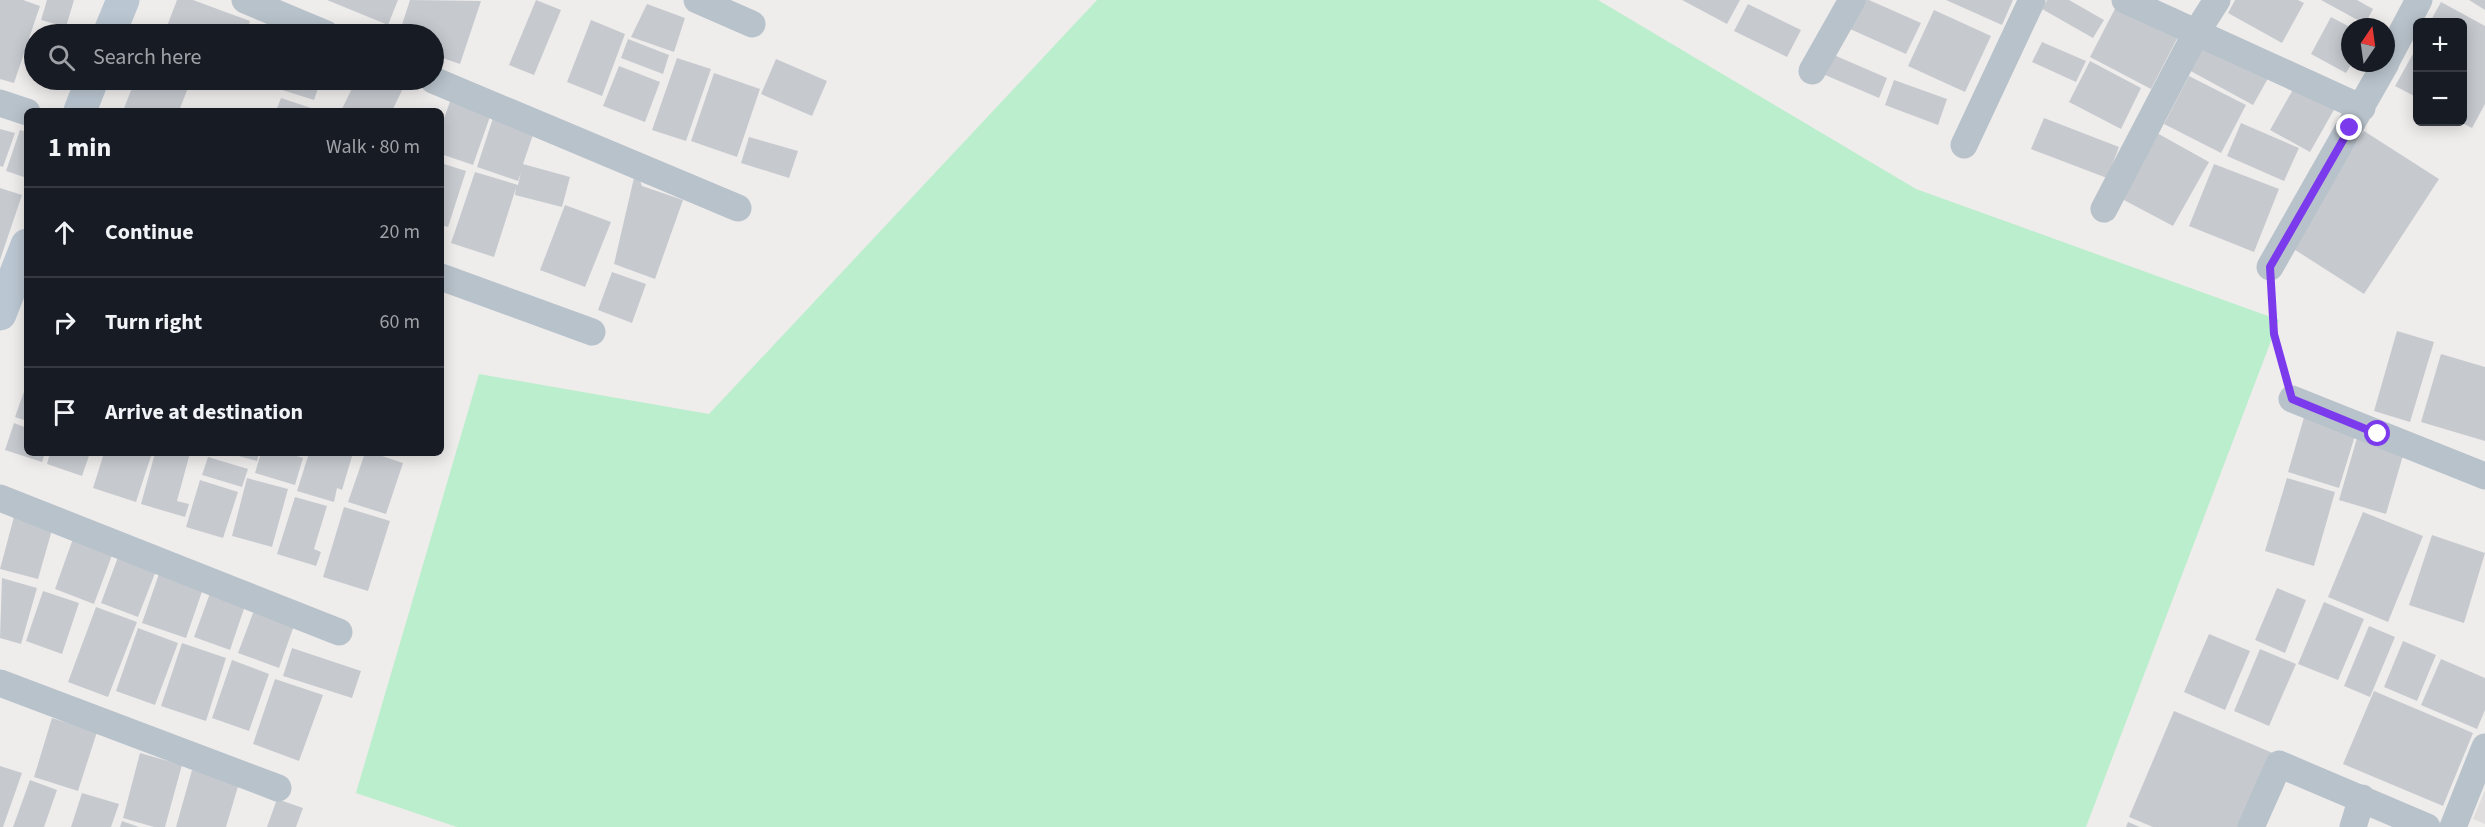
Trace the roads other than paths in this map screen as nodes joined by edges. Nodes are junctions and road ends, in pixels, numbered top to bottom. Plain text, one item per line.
1 (123, 0) edge
2 (245, 0) edge
3 (697, 0) edge
4 (1852, 0) edge
5 (2032, 0) edge
6 (2125, 0) edge
7 (2217, 0) edge
8 (2419, 0) edge
9 (113, 24) edge
10 (302, 24) edge
11 (752, 24) dead end
12 (2196, 33) junction
13 (2395, 46) edge
14 (1812, 71) dead end
15 (2381, 72) edge
16 (444, 85) edge
17 (88, 90) edge
18 (0, 103) edge
19 (81, 108) edge
20 (2361, 108) junction
21 (24, 111) edge
22 (1964, 145) dead end
23 (738, 208) dead end
24 (2104, 208) dead end
25 (24, 254) edge
26 (2270, 267) road end
27 (444, 278) edge
28 (8, 304) edge
29 (592, 332) dead end
30 (2292, 399) road end
31 (2485, 476) edge
32 (0, 498) edge
33 (339, 632) dead end
34 (0, 683) edge
35 (2485, 747) edge
36 (278, 788) dead end
37 (2362, 798) junction
38 (2251, 827) edge
39 (2353, 827) edge
40 (2427, 827) edge
41 (2453, 827) edge

1 - 9 street
2 - 10 street
3 - 11 street
4 - 14 street
5 - 22 street
6 - 12 street
7 - 12 street
8 - 13 street
12 - 20 street
12 - 24 street
15 - 20 street
16 - 23 street
17 - 19 street
18 - 21 street
20 - 26 street
25 - 28 street
27 - 29 street
30 - 31 street
32 - 33 street
34 - 36 street
35 - 41 street
37 - 38 street
37 - 39 street
37 - 40 street

